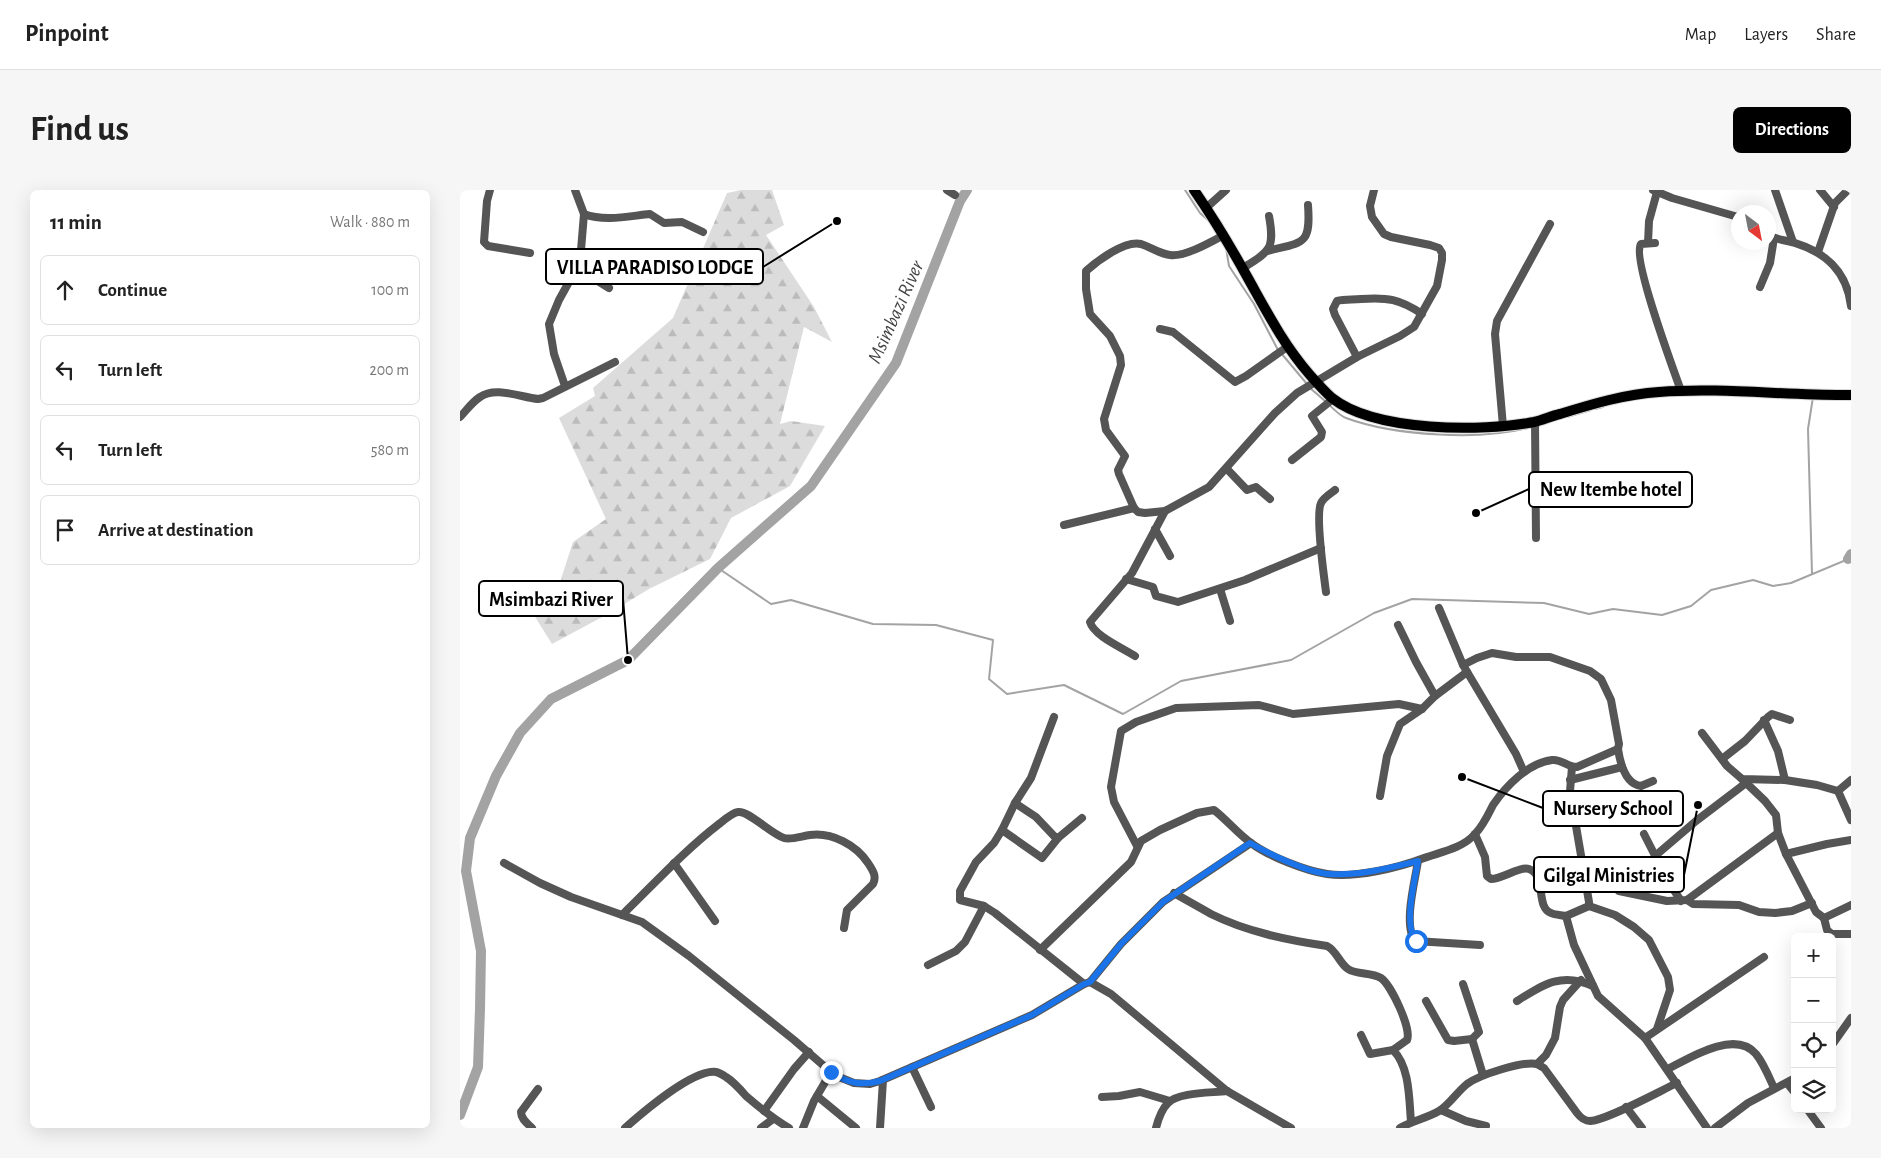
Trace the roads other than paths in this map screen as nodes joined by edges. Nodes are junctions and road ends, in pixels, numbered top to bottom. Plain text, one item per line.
1 (490, 190) edge
2 (575, 190) edge
3 (947, 190) edge
4 (1194, 190) edge
5 (1226, 190) edge
6 (1374, 190) edge
7 (1775, 190) edge
8 (1820, 190) edge
9 (1848, 190) edge
10 (1655, 191) edge
11 (955, 195) dead end
12 (1308, 205) dead end
13 (1206, 208) junction
14 (1834, 208) junction
15 (584, 214) junction
16 (1731, 215) edge
17 (1269, 216) dead end
18 (1550, 224) dead end
19 (703, 232) dead end
20 (1224, 235) junction
21 (1776, 238) edge
22 (1793, 242) junction
23 (1770, 250) edge
24 (1267, 251) junction
25 (1818, 252) junction
26 (530, 253) dead end
27 (580, 262) junction
28 (1243, 268) junction
29 (1760, 287) dead end
30 (609, 288) dead end
31 (1850, 288) edge
32 (1851, 306) edge
33 (1422, 314) junction
34 (1160, 329) dead end
35 (1287, 347) junction
36 (1357, 357) junction
37 (615, 362) dead end
38 (1315, 380) junction
39 (566, 386) junction
40 (1681, 391) junction
41 (1851, 395) edge
42 (1333, 399) junction
43 (460, 417) edge
44 (1535, 422) junction
45 (1503, 426) junction
46 (1292, 460) dead end
47 (1227, 469) junction
48 (1629, 486) dead end
49 (1335, 490) dead end
50 (1534, 494) junction
51 (1270, 500) dead end
52 (1134, 508) junction
53 (1165, 510) junction
54 (1064, 525) dead end
55 (1156, 529) junction
56 (1536, 538) dead end
57 (1321, 548) junction
58 (1170, 556) dead end
59 (1126, 580) junction
60 (1220, 589) junction
61 (1326, 592) dead end
62 (1438, 608) dead end
63 (1230, 621) dead end
64 (1398, 626) dead end
65 (1135, 656) dead end
66 (1465, 669) junction
67 (1435, 696) junction
68 (1422, 710) junction
69 (1054, 717) dead end
70 (1764, 720) junction
71 (1790, 720) dead end
72 (1702, 733) dead end
73 (1618, 749) junction
74 (1722, 759) junction
75 (1572, 767) junction
76 (1622, 767) junction
77 (1524, 772) junction
78 (1570, 780) junction
79 (1785, 780) junction
80 (1851, 780) edge
81 (1654, 781) dead end
82 (1744, 781) junction
83 (1838, 791) junction
84 (1380, 796) dead end
85 (1015, 803) junction
86 (1082, 818) dead end
87 (1851, 820) edge
88 (1002, 830) junction
89 (1778, 833) junction
90 (1475, 834) junction
91 (1644, 834) dead end
92 (1058, 838) junction
93 (1851, 840) edge
94 (1250, 843) junction
95 (1137, 846) junction
96 (1786, 854) junction
97 (1655, 856) junction
98 (1418, 861) junction
99 (504, 863) dead end
100 (674, 863) junction
101 (1619, 891) dead end
102 (1174, 893) junction
103 (1684, 901) junction
104 (1812, 904) junction
105 (1851, 905) edge
106 (984, 906) junction
107 (1588, 906) junction
108 (622, 915) junction
109 (1566, 916) junction
110 (1824, 918) junction
111 (715, 921) dead end
112 (844, 928) dead end
113 (1851, 934) edge
114 (1480, 945) dead end
115 (1040, 950) junction
116 (1764, 957) dead end
117 (928, 964) dead end
118 (1581, 980) junction
119 (1087, 983) junction
120 (1463, 984) dead end
121 (1593, 986) junction
122 (1426, 1001) dead end
123 (1517, 1001) dead end
124 (1851, 1018) edge
125 (1657, 1029) junction
126 (1361, 1035) dead end
127 (1645, 1038) junction
128 (1472, 1039) junction
129 (1836, 1039) edge
130 (1393, 1050) junction
131 (809, 1052) junction
132 (1537, 1064) junction
133 (912, 1067) junction
134 (1668, 1069) junction
135 (831, 1072) junction
136 (1483, 1075) junction
137 (883, 1080) junction
138 (1791, 1080) edge
139 (1676, 1083) junction
140 (1787, 1083) junction
141 (1774, 1088) junction
142 (1791, 1088) edge
143 (538, 1089) dead end
144 (1227, 1091) junction
145 (817, 1096) junction
146 (1102, 1097) dead end
147 (1170, 1101) junction
148 (931, 1107) dead end
149 (1626, 1107) junction
150 (1441, 1110) junction
151 (764, 1111) junction
152 (1810, 1113) edge
153 (773, 1120) junction
154 (1411, 1122) junction
155 (1469, 1125) edge
156 (1486, 1126) dead end
157 (532, 1128) edge
158 (624, 1128) edge
159 (761, 1128) edge
160 (789, 1128) edge
161 (803, 1128) edge
162 (856, 1128) edge
163 (880, 1128) edge
164 (1156, 1128) edge
165 (1291, 1128) edge
166 (1400, 1128) edge
167 (1642, 1128) edge
168 (1708, 1128) edge
169 (1714, 1128) edge
170 (1821, 1128) edge

1 - 26 street
2 - 15 street
3 - 11 street
4 - 13 main road
5 - 13 street
6 - 33 street
7 - 22 street
8 - 14 street
9 - 14 street
10 - 16 street
10 - 40 street
12 - 24 street
13 - 20 main road
14 - 25 street
15 - 19 street
15 - 27 street
17 - 24 street
18 - 45 street
20 - 28 main road
20 - 52 street
21 - 22 street
22 - 25 street
23 - 29 street
24 - 28 street
25 - 31 street
27 - 30 street
27 - 39 street
28 - 35 main road
31 - 32 street
33 - 36 street
33 - 36 street
34 - 35 street
35 - 38 main road
36 - 38 street
37 - 39 street
38 - 42 main road
38 - 47 street
39 - 43 street
40 - 41 main road
40 - 44 main road
42 - 45 main road
42 - 46 street
44 - 45 main road
44 - 50 street
47 - 51 street
47 - 53 street
48 - 50 street
49 - 57 street
50 - 56 street
52 - 53 street
52 - 54 street
53 - 55 street
55 - 58 street
55 - 59 street
57 - 60 street
57 - 61 street
59 - 60 street
59 - 65 street
60 - 63 street
62 - 66 street
64 - 67 street
66 - 67 street
66 - 73 street
66 - 77 street
67 - 68 street
68 - 84 street
68 - 95 street
69 - 85 street
70 - 71 street
70 - 74 street
70 - 79 street
72 - 74 street
73 - 75 street
73 - 76 street
74 - 82 street
75 - 77 street
75 - 78 street
76 - 78 street
76 - 81 street
77 - 90 street
78 - 107 street
79 - 82 street
79 - 83 street
80 - 83 street
82 - 89 street
82 - 97 street
83 - 87 street
85 - 88 street
85 - 92 street
86 - 92 street
88 - 92 street
88 - 106 street
89 - 96 street
89 - 103 street
90 - 98 street
90 - 109 street
91 - 97 street
93 - 96 street
94 - 95 street
94 - 98 street
94 - 102 street
95 - 115 street
96 - 104 street
97 - 103 street
98 - 114 street
99 - 108 street
100 - 108 street
100 - 111 street
100 - 112 street
101 - 103 street
102 - 119 street
102 - 130 street
103 - 104 street
104 - 110 street
105 - 110 street
106 - 115 street
106 - 117 street
107 - 109 street
107 - 125 street
108 - 131 street
109 - 121 street
110 - 113 street
115 - 119 street
116 - 125 street
118 - 121 street
118 - 123 street
118 - 132 street
119 - 133 street
119 - 144 street
120 - 128 street
121 - 127 street
122 - 128 street
124 - 129 street
125 - 127 street
126 - 130 street
127 - 134 street
128 - 136 street
130 - 154 street
131 - 135 street
131 - 151 street
132 - 136 street
132 - 149 street
133 - 137 street
133 - 148 street
134 - 139 street
134 - 141 street
135 - 137 street
135 - 145 street
136 - 150 street
137 - 163 street
138 - 140 street
139 - 149 street
139 - 168 street
140 - 141 street
140 - 142 street
141 - 169 street
143 - 157 street
144 - 147 street
144 - 165 street
145 - 161 street
145 - 162 street
146 - 147 street
147 - 164 street
149 - 167 street
150 - 154 street
150 - 155 street
151 - 153 street
151 - 158 street
152 - 170 street
153 - 159 street
153 - 160 street
154 - 166 street
155 - 156 street

